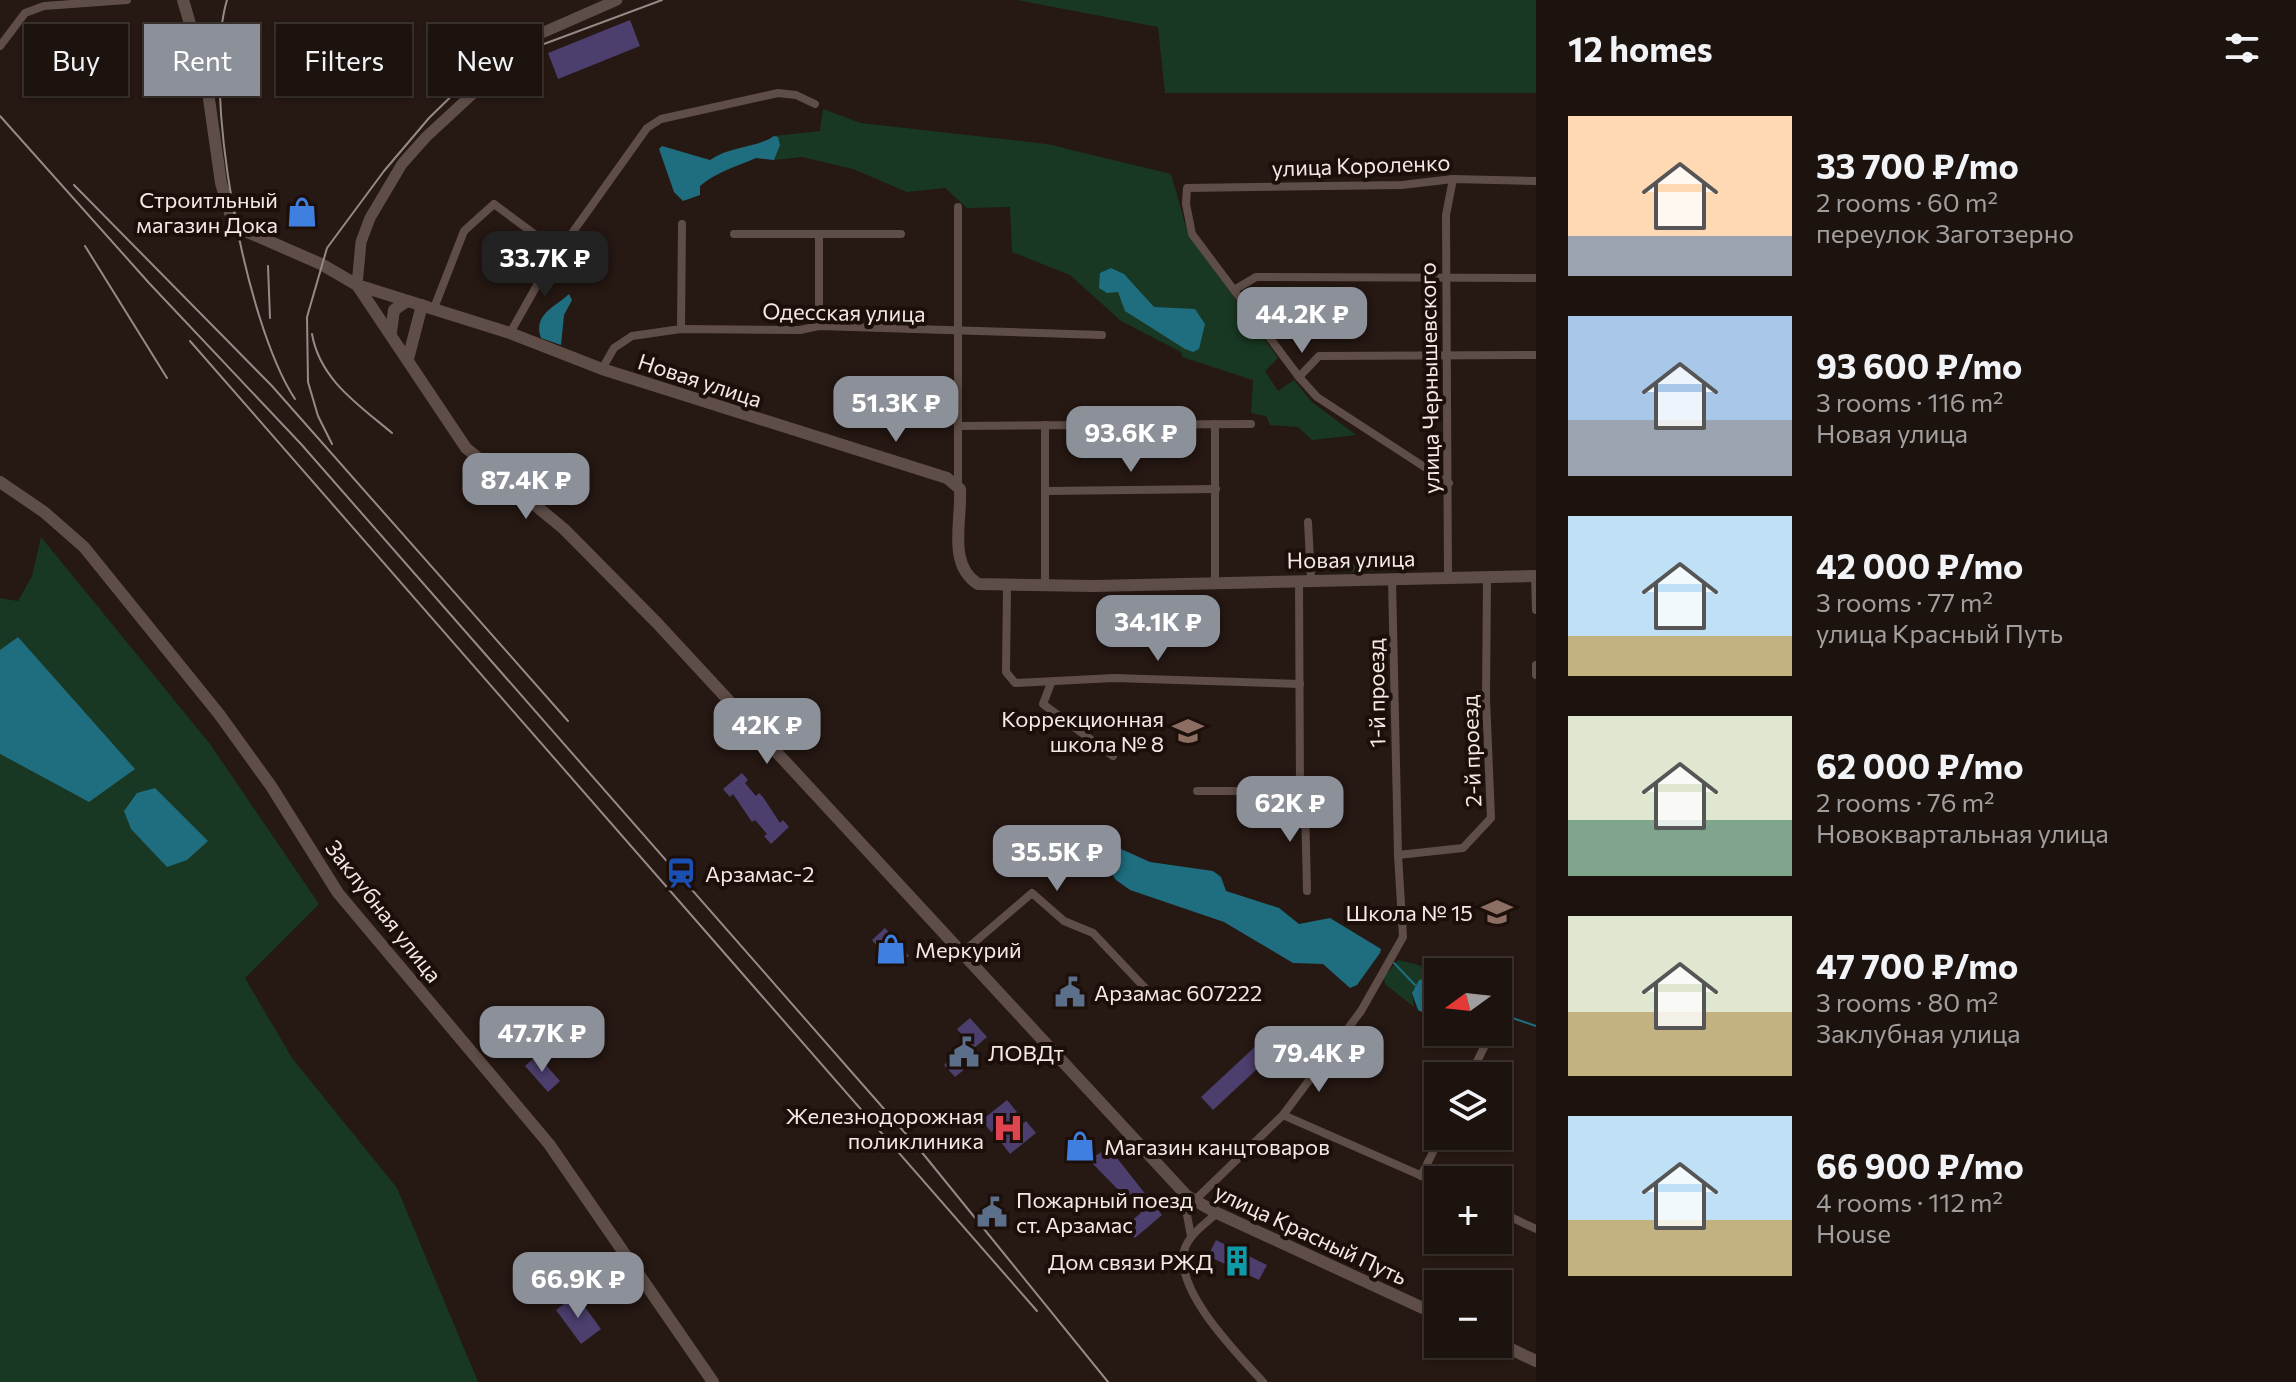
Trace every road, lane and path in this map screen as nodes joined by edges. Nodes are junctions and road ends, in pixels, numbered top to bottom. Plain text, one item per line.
1 (127, 0) edge
2 (183, 0) edge
3 (617, 0) edge
4 (0, 46) edge
5 (815, 104) dead end
6 (1453, 179) junction
7 (1536, 181) edge
8 (958, 207) dead end
9 (682, 224) dead end
10 (734, 234) dead end
11 (901, 234) dead end
12 (819, 235) junction
13 (560, 253) junction
14 (1536, 278) edge
15 (1446, 279) junction
16 (357, 285) junction
17 (1234, 290) junction
18 (407, 301) junction
19 (428, 306) junction
20 (819, 326) junction
21 (681, 329) junction
22 (391, 332) junction
23 (960, 332) junction
24 (510, 333) junction
25 (1102, 335) dead end
26 (1536, 355) edge
27 (1448, 356) junction
28 (408, 360) junction
29 (602, 369) junction
30 (1299, 377) junction
31 (1215, 424) junction
32 (1251, 424) dead end
33 (1045, 425) junction
34 (959, 426) junction
35 (0, 482) edge
36 (1449, 483) junction
37 (958, 486) junction
38 (1216, 489) junction
39 (1047, 491) junction
40 (1308, 522) dead end
41 (1536, 576) edge
42 (1448, 577) junction
43 (1487, 577) junction
44 (1392, 579) junction
45 (1305, 580) junction
46 (1215, 582) junction
47 (1045, 586) junction
48 (1007, 587) junction
49 (1536, 610) edge
50 (1536, 665) edge
51 (1536, 675) edge
52 (1051, 683) junction
53 (1300, 684) junction
54 (1113, 756) dead end
55 (1197, 791) dead end
56 (1300, 791) junction
57 (1398, 855) junction
58 (1307, 891) dead end
59 (963, 952) junction
60 (1146, 989) dead end
61 (1283, 1115) junction
62 (1434, 1150) edge
63 (1421, 1176) junction
64 (1424, 1177) edge
65 (1183, 1191) junction
66 (1194, 1201) junction
67 (1217, 1213) junction
68 (1512, 1218) edge
69 (1536, 1229) edge
70 (1191, 1236) junction
71 (1424, 1309) edge
72 (1512, 1350) edge
73 (1536, 1361) edge
74 (713, 1382) edge
75 (1263, 1382) edge

1 - 4 street
2 - 16 main road, улица Красный Путь
3 - 16 street
5 - 13 street
6 - 7 street, улица Короленко
6 - 15 street, улица Чернышевского
6 - 17 street, улица Короленко
8 - 23 street
9 - 21 street
10 - 12 street
11 - 12 street
12 - 20 street
13 - 19 street
13 - 24 street
14 - 15 street
15 - 17 street
15 - 27 street, улица Чернышевского
16 - 18 main road, Новая улица
16 - 22 main road, улица Красный Путь
17 - 30 street
18 - 19 main road, Новая улица
18 - 22 main road
19 - 24 main road, Новая улица
19 - 28 main road
20 - 21 street, Одесская улица
20 - 23 street, Одесская улица
21 - 29 street, Одесская улица
22 - 28 main road, улица Красный Путь
23 - 25 street, Одесская улица
23 - 34 street
24 - 29 main road, Новая улица
26 - 27 street
27 - 30 street
27 - 36 street, улица Чернышевского
28 - 59 main road, улица Красный Путь
29 - 37 main road, Новая улица
30 - 36 street
31 - 32 street
31 - 33 street
31 - 38 street
33 - 34 street
33 - 39 street
34 - 37 street
35 - 74 main road, Заклубная улица
36 - 42 street, улица Чернышевского
37 - 48 main road, Новая улица
38 - 39 street
38 - 46 street
39 - 47 street
40 - 45 street
41 - 43 main road, Новая улица
41 - 49 street
42 - 43 main road, Новая улица
42 - 44 main road, Новая улица
43 - 57 street, 2-й проезд
44 - 45 main road, Новая улица
44 - 57 street, 1-й проезд
45 - 46 main road, Новая улица
45 - 53 street
46 - 47 main road, Новая улица
47 - 48 main road, Новая улица
48 - 52 street
50 - 51 street
52 - 53 street
52 - 54 street
53 - 56 street
55 - 56 street
56 - 58 street
57 - 61 street, 1-й проезд
59 - 60 street
59 - 65 main road, улица Красный Путь
61 - 63 street
61 - 66 street
62 - 63 street
63 - 64 street
65 - 66 main road, улица Красный Путь
65 - 70 street
66 - 67 main road, улица Красный Путь
67 - 70 street
67 - 71 main road, улица Красный Путь
68 - 69 street
70 - 75 street
72 - 73 main road

